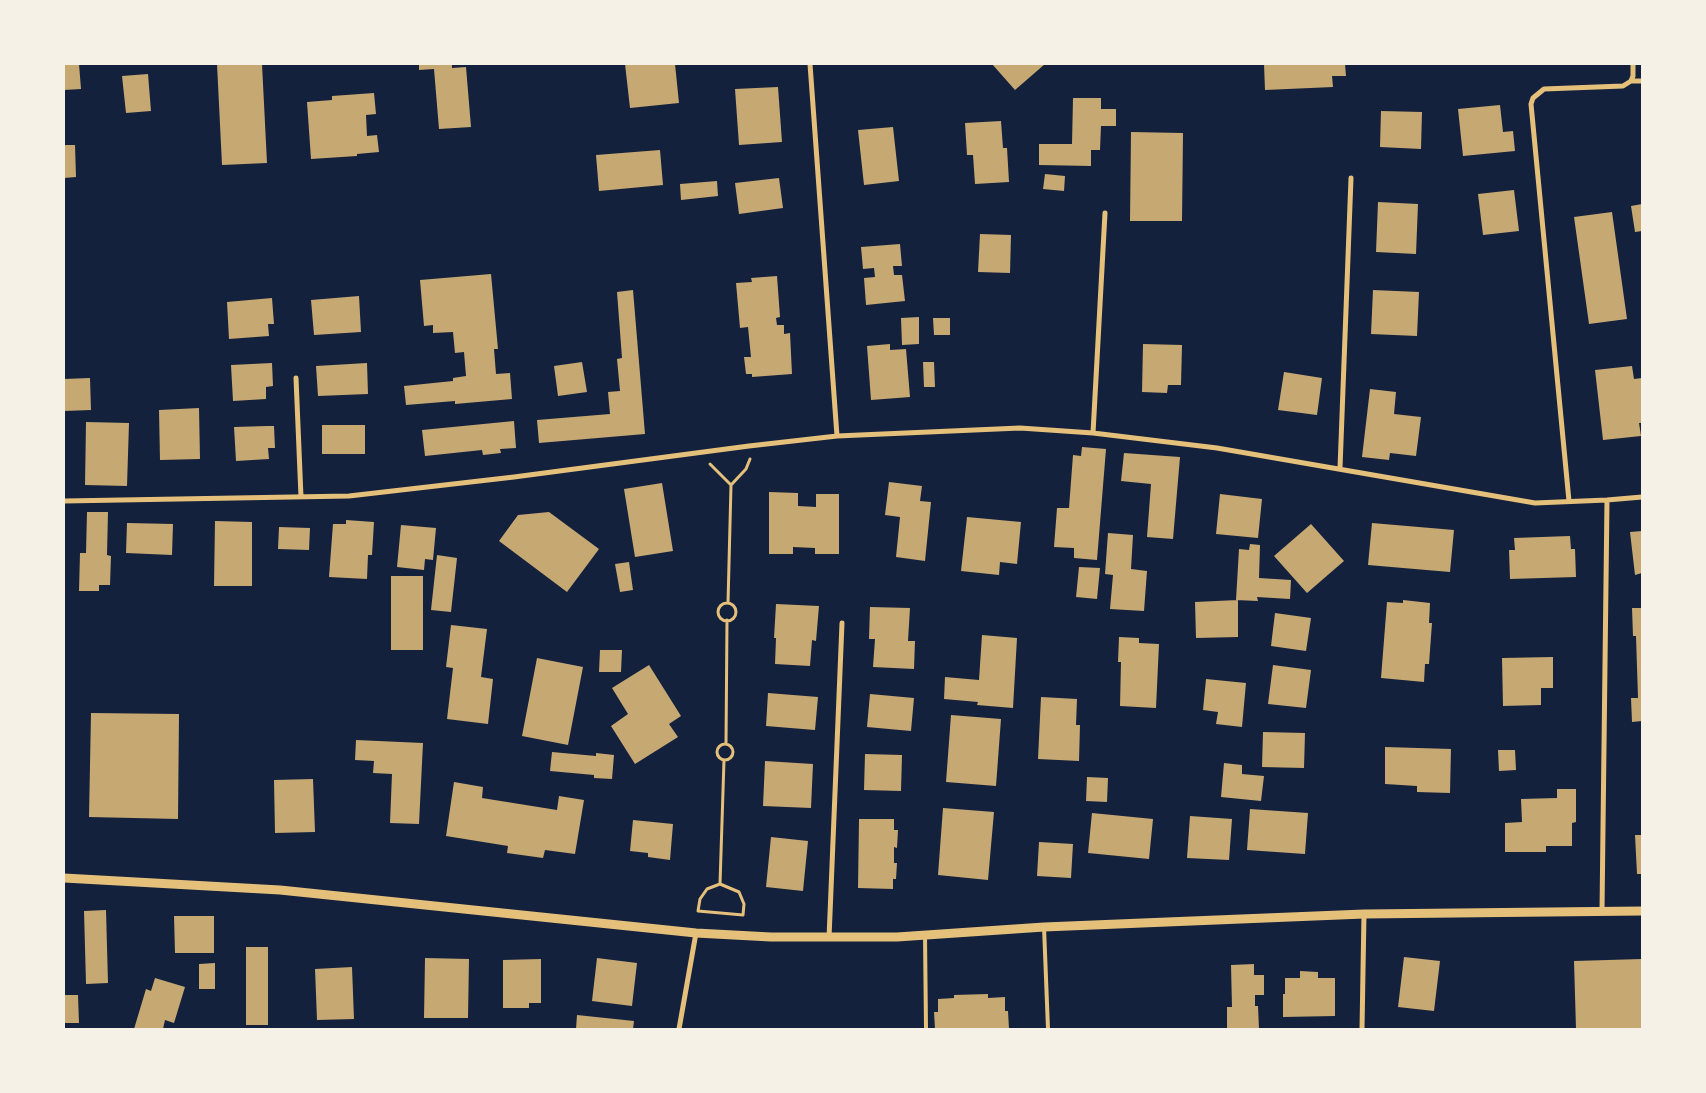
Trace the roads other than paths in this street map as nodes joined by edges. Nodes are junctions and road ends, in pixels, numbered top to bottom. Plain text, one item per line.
1 (810, 64) edge
2 (1633, 64) edge
3 (1631, 81) junction
4 (1642, 81) edge
5 (1351, 178) dead end
6 (1106, 213) dead end
7 (296, 378) dead end
8 (1093, 433) junction
9 (837, 436) junction
10 (1340, 468) junction
11 (301, 497) junction
12 (1642, 497) edge
13 (1607, 500) junction
14 (1569, 501) junction
15 (64, 502) edge
16 (842, 623) dead end
17 (64, 878) edge
18 (1602, 911) junction
19 (1642, 911) edge
20 (1364, 914) junction
21 (1044, 927) junction
22 (696, 933) junction
23 (926, 935) junction
24 (829, 938) junction
25 (679, 1029) edge
26 (926, 1029) edge
27 (1048, 1029) edge
28 (1362, 1029) edge

1 - 9 street
2 - 3 street
3 - 4 street
3 - 14 street
5 - 10 street
6 - 8 street
7 - 11 street
8 - 9 street
8 - 10 street
9 - 11 street
10 - 14 street
11 - 15 street
12 - 13 street
13 - 14 street
13 - 18 street
16 - 24 street
17 - 22 street
18 - 19 street
18 - 20 street
20 - 21 street
20 - 28 street
21 - 23 street
21 - 27 lane
22 - 24 street
22 - 25 street
23 - 24 street
23 - 26 lane

